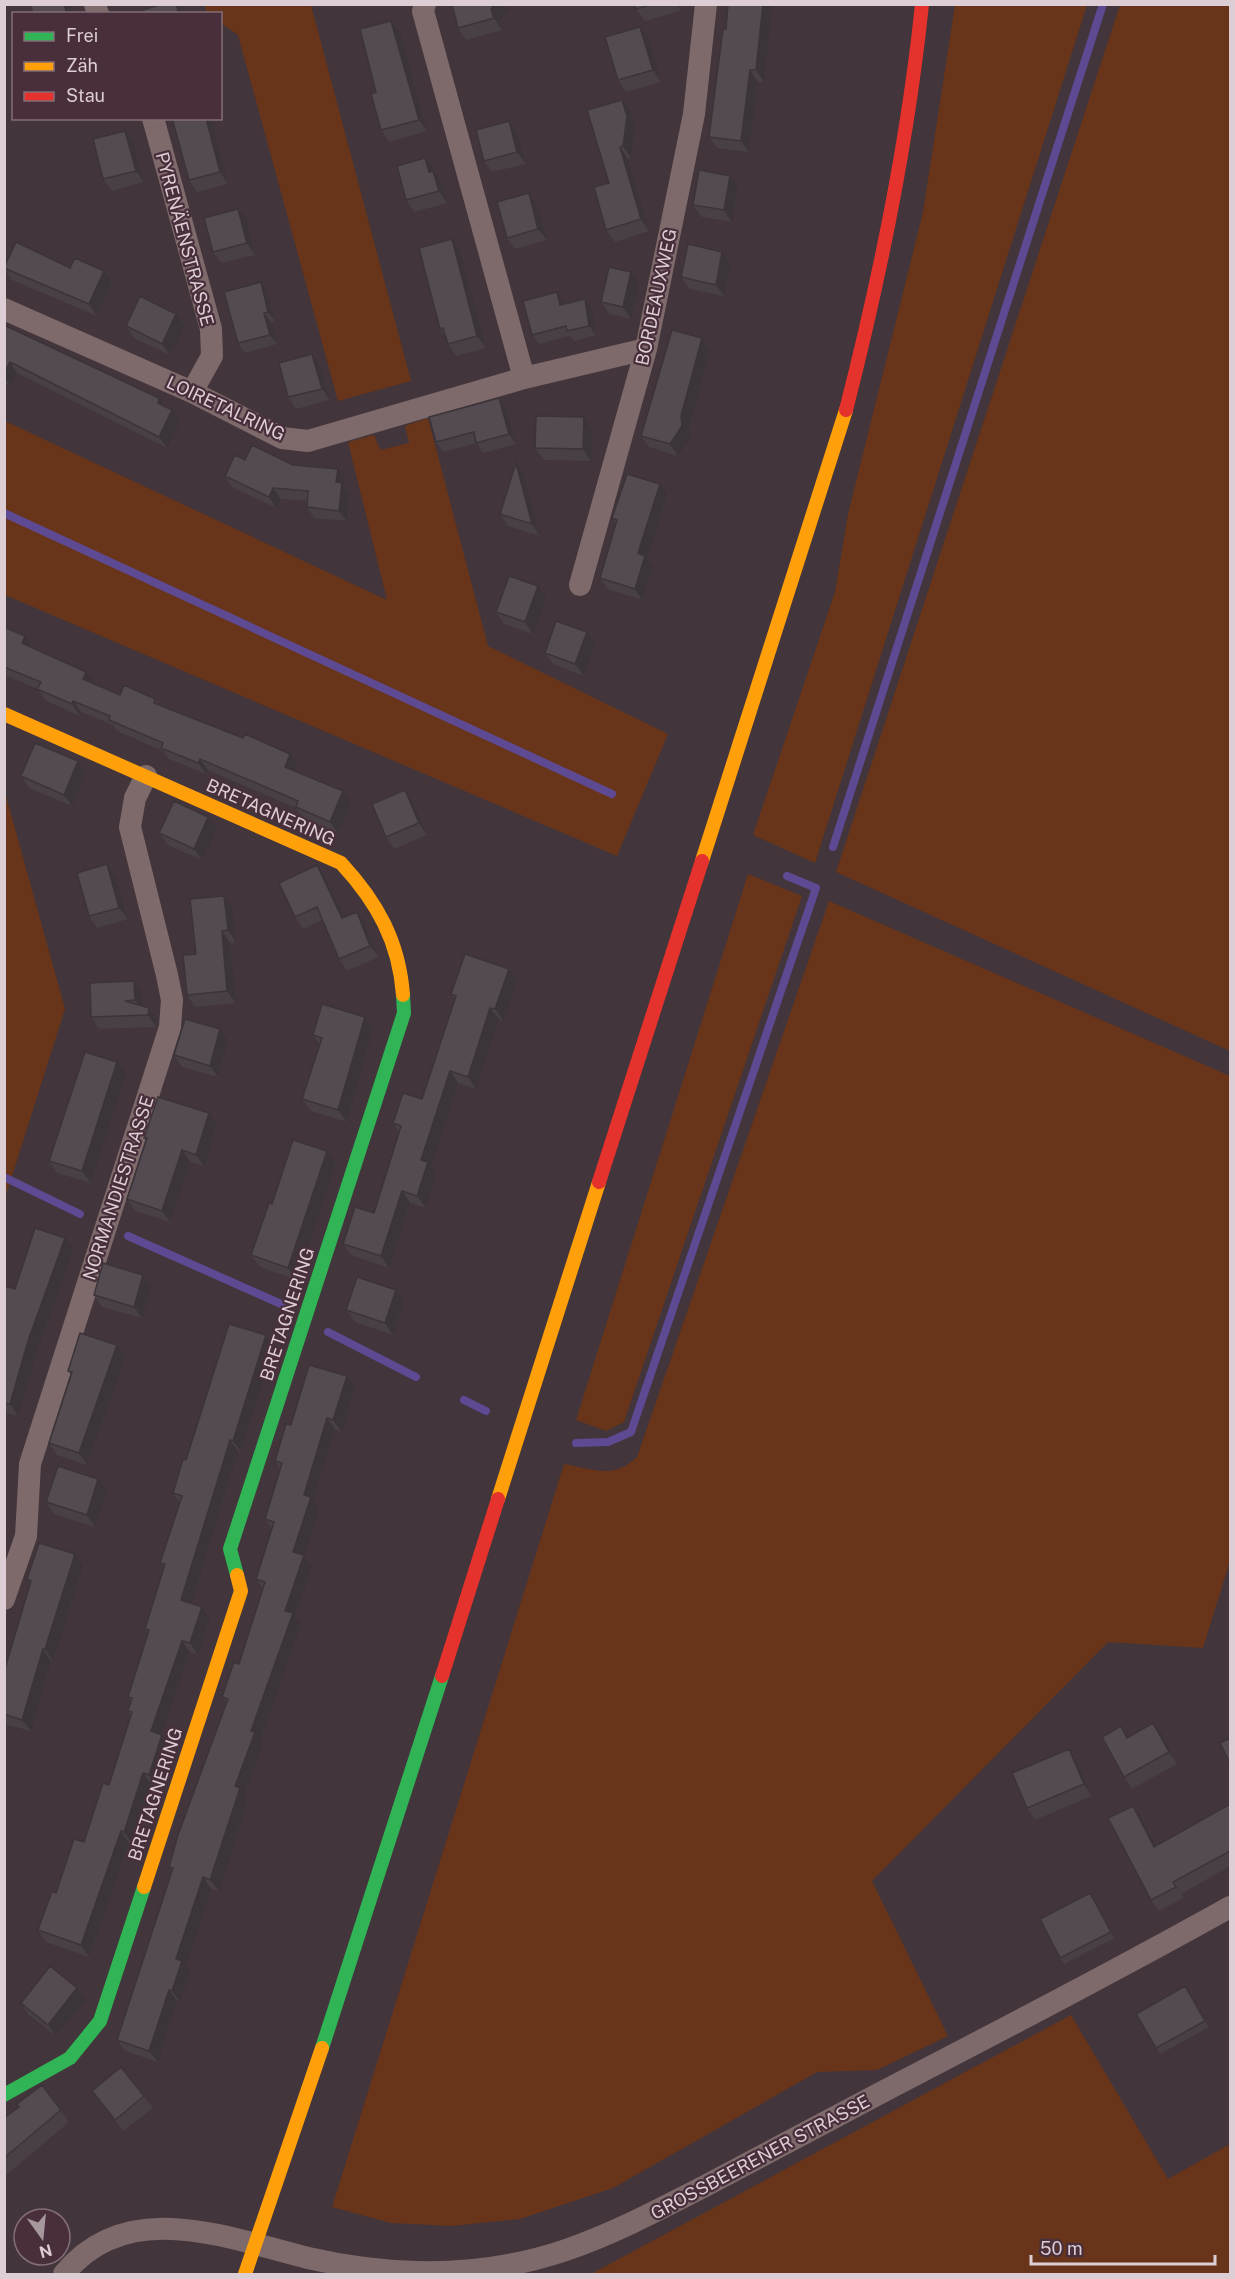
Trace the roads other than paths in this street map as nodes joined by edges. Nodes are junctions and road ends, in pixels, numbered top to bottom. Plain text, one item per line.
1 (425, 4) edge
2 (706, 4) edge
3 (922, 4) edge
4 (154, 120) edge
5 (4, 309) edge
6 (646, 349) junction
7 (524, 378) junction
8 (192, 392) junction
9 (580, 585) dead end
10 (4, 714) edge
11 (146, 776) junction
12 (4, 1599) edge
13 (1230, 1907) edge
14 (4, 2095) edge
15 (254, 2245) junction
16 (64, 2274) edge
17 (245, 2274) edge

1 - 7 street
2 - 6 street, BORDEAUXWEG
3 - 15 main road
4 - 8 street, PYRENÄENSTRASSE
5 - 8 street, LOIRETALRING
6 - 7 street, LOIRETALRING
6 - 9 street, BORDEAUXWEG
7 - 8 street, LOIRETALRING
10 - 11 main road, BRETAGNERING
11 - 12 street, NORMANDIESTRASSE
11 - 14 main road, BRETAGNERING
13 - 15 street, GROSSBEERENER STRASSE
15 - 16 street, GROSSBEERENER STRASSE
15 - 17 main road

